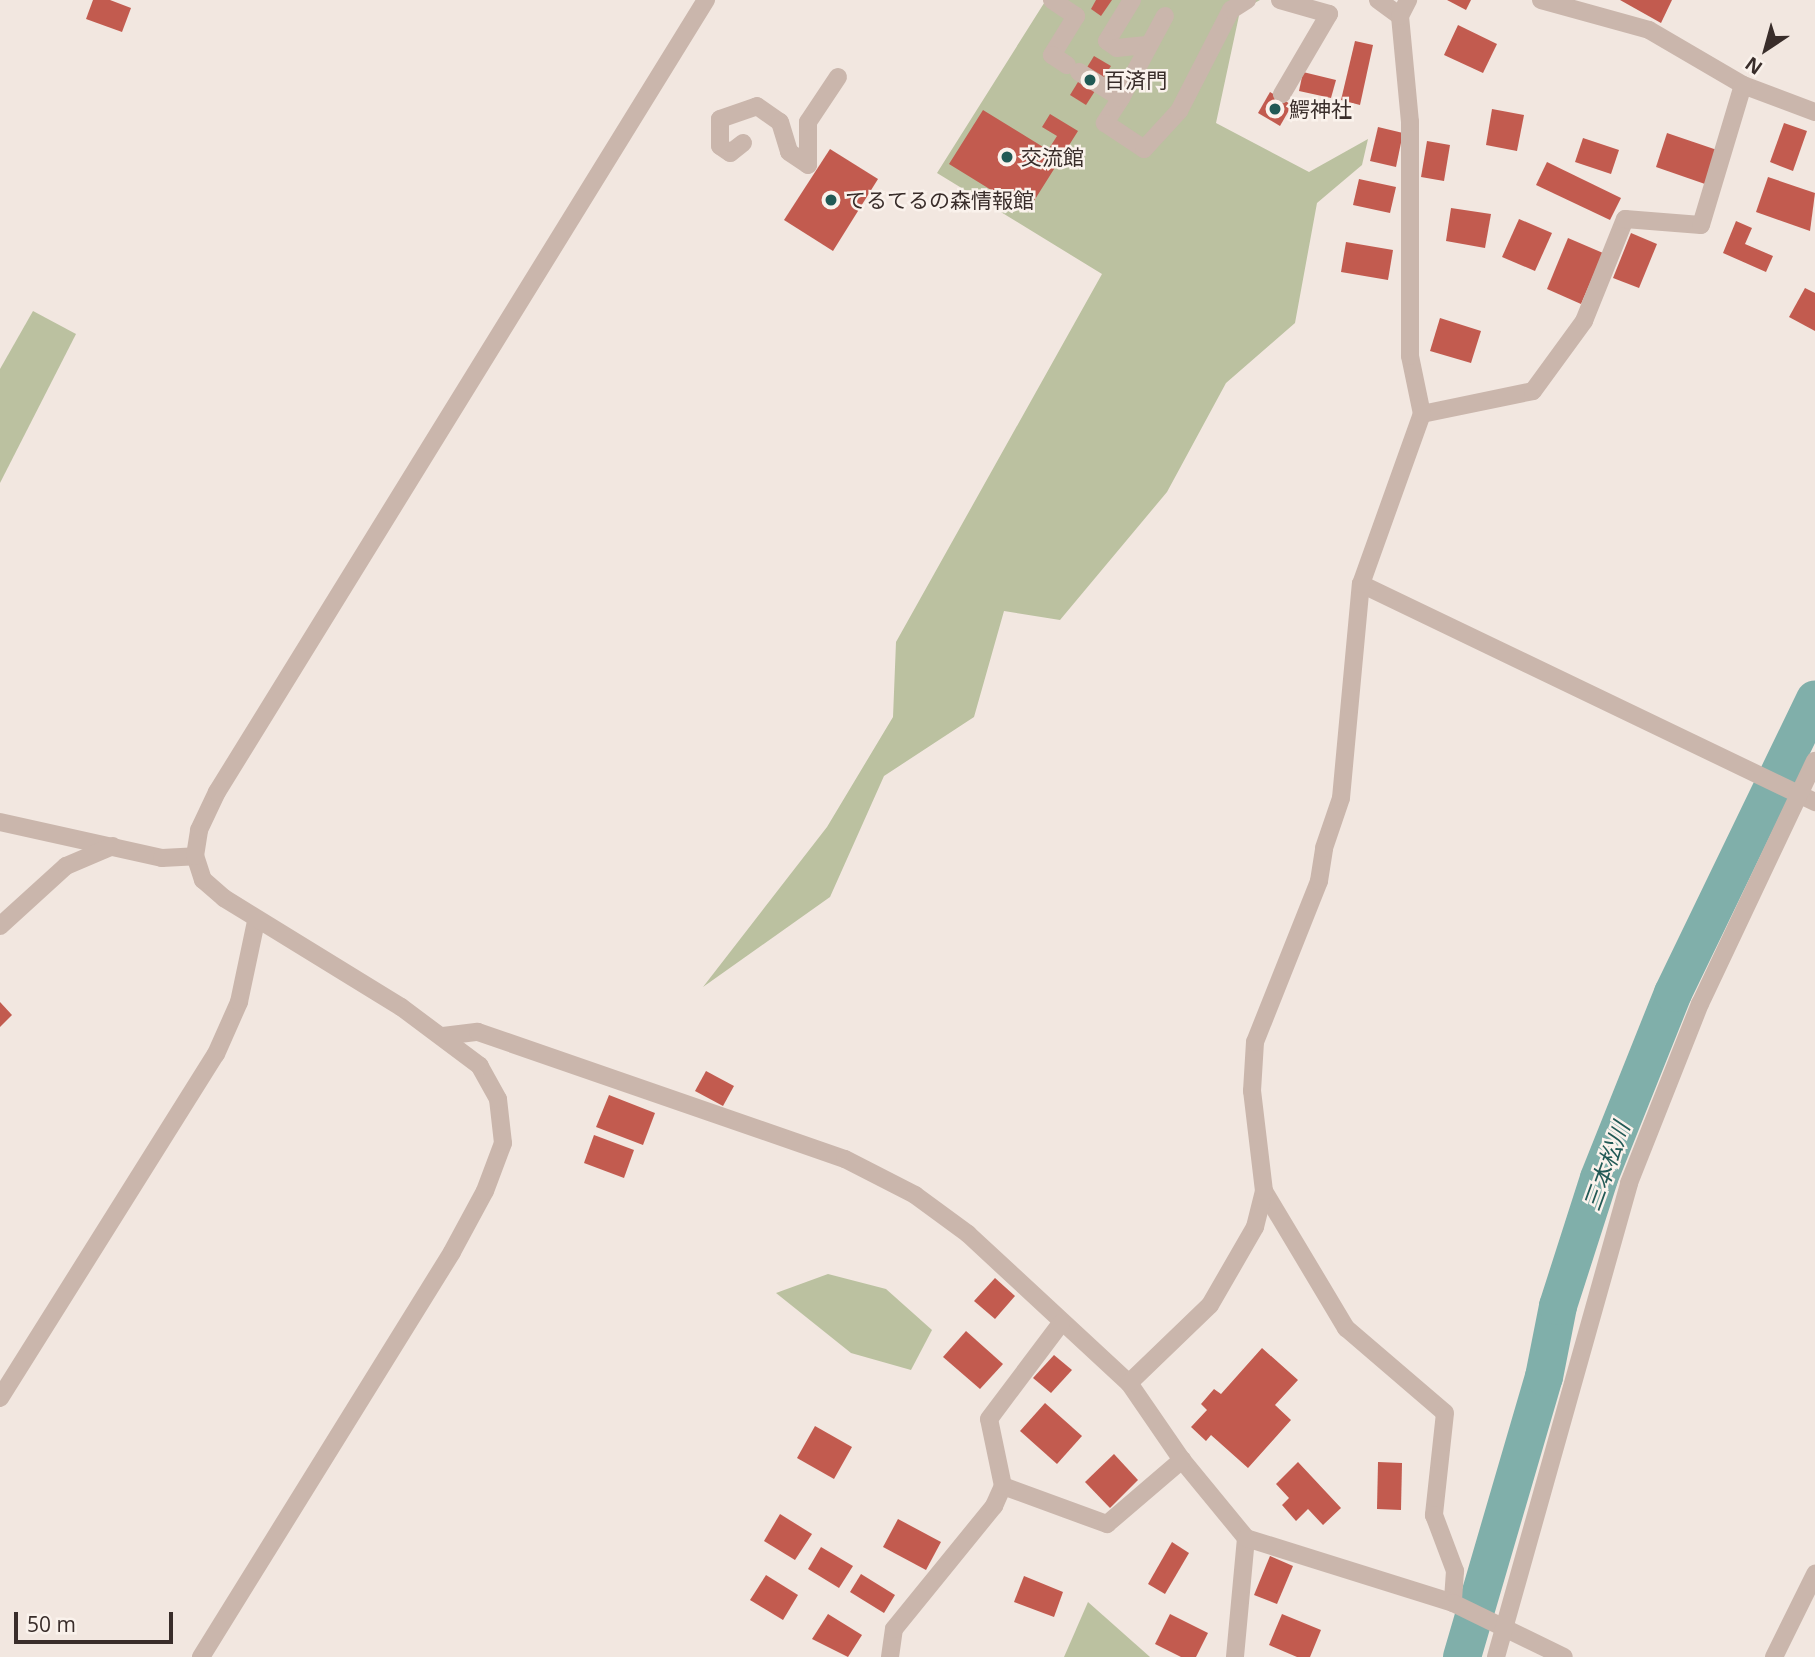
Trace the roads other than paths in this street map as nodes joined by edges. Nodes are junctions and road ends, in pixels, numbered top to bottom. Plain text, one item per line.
1 (706, 0) edge
2 (1052, 0) edge
3 (1120, 0) edge
4 (1132, 0) edge
5 (1247, 0) edge
6 (1280, 0) edge
7 (1378, 0) edge
8 (1541, 0) edge
9 (1404, 8) edge
10 (1165, 16) dead end
11 (1102, 29) dead end
12 (1147, 46) junction
13 (838, 77) dead end
14 (1742, 85) junction
15 (1282, 94) dead end
16 (1121, 98) junction
17 (1815, 112) edge
18 (743, 143) dead end
19 (1422, 414) junction
20 (1361, 584) junction
21 (1815, 761) edge
22 (1798, 794) junction
23 (1815, 802) edge
24 (0, 822) edge
25 (113, 846) junction
26 (195, 856) junction
27 (256, 921) junction
28 (0, 926) edge
29 (443, 1037) junction
30 (1264, 1191) junction
31 (1061, 1323) junction
32 (1129, 1383) junction
33 (0, 1398) edge
34 (1182, 1460) junction
35 (1003, 1486) junction
36 (1246, 1538) junction
37 (1815, 1574) edge
38 (1453, 1603) junction
39 (1503, 1626) junction
40 (201, 1657) edge
41 (890, 1657) edge
42 (1235, 1657) edge
43 (1496, 1657) edge
44 (1564, 1657) edge
45 (1774, 1657) edge

1 - 26 street
2 - 16 street
3 - 11 street
4 - 12 street
5 - 16 street
6 - 15 street
7 - 9 street
8 - 14 street
9 - 19 street
10 - 12 street
12 - 16 street
13 - 18 street
14 - 17 street
14 - 19 street
19 - 20 street
20 - 22 street
20 - 30 street
21 - 22 street
22 - 23 street
22 - 39 street
24 - 25 street
25 - 26 street
25 - 28 street
26 - 27 street
27 - 29 street
27 - 33 street
29 - 31 street
29 - 40 street
30 - 32 street
30 - 38 street
31 - 32 street
31 - 35 street
32 - 34 street
34 - 35 street
34 - 36 street
35 - 41 street
36 - 38 street
36 - 42 street
37 - 45 street
38 - 39 street
39 - 43 street
39 - 44 street

